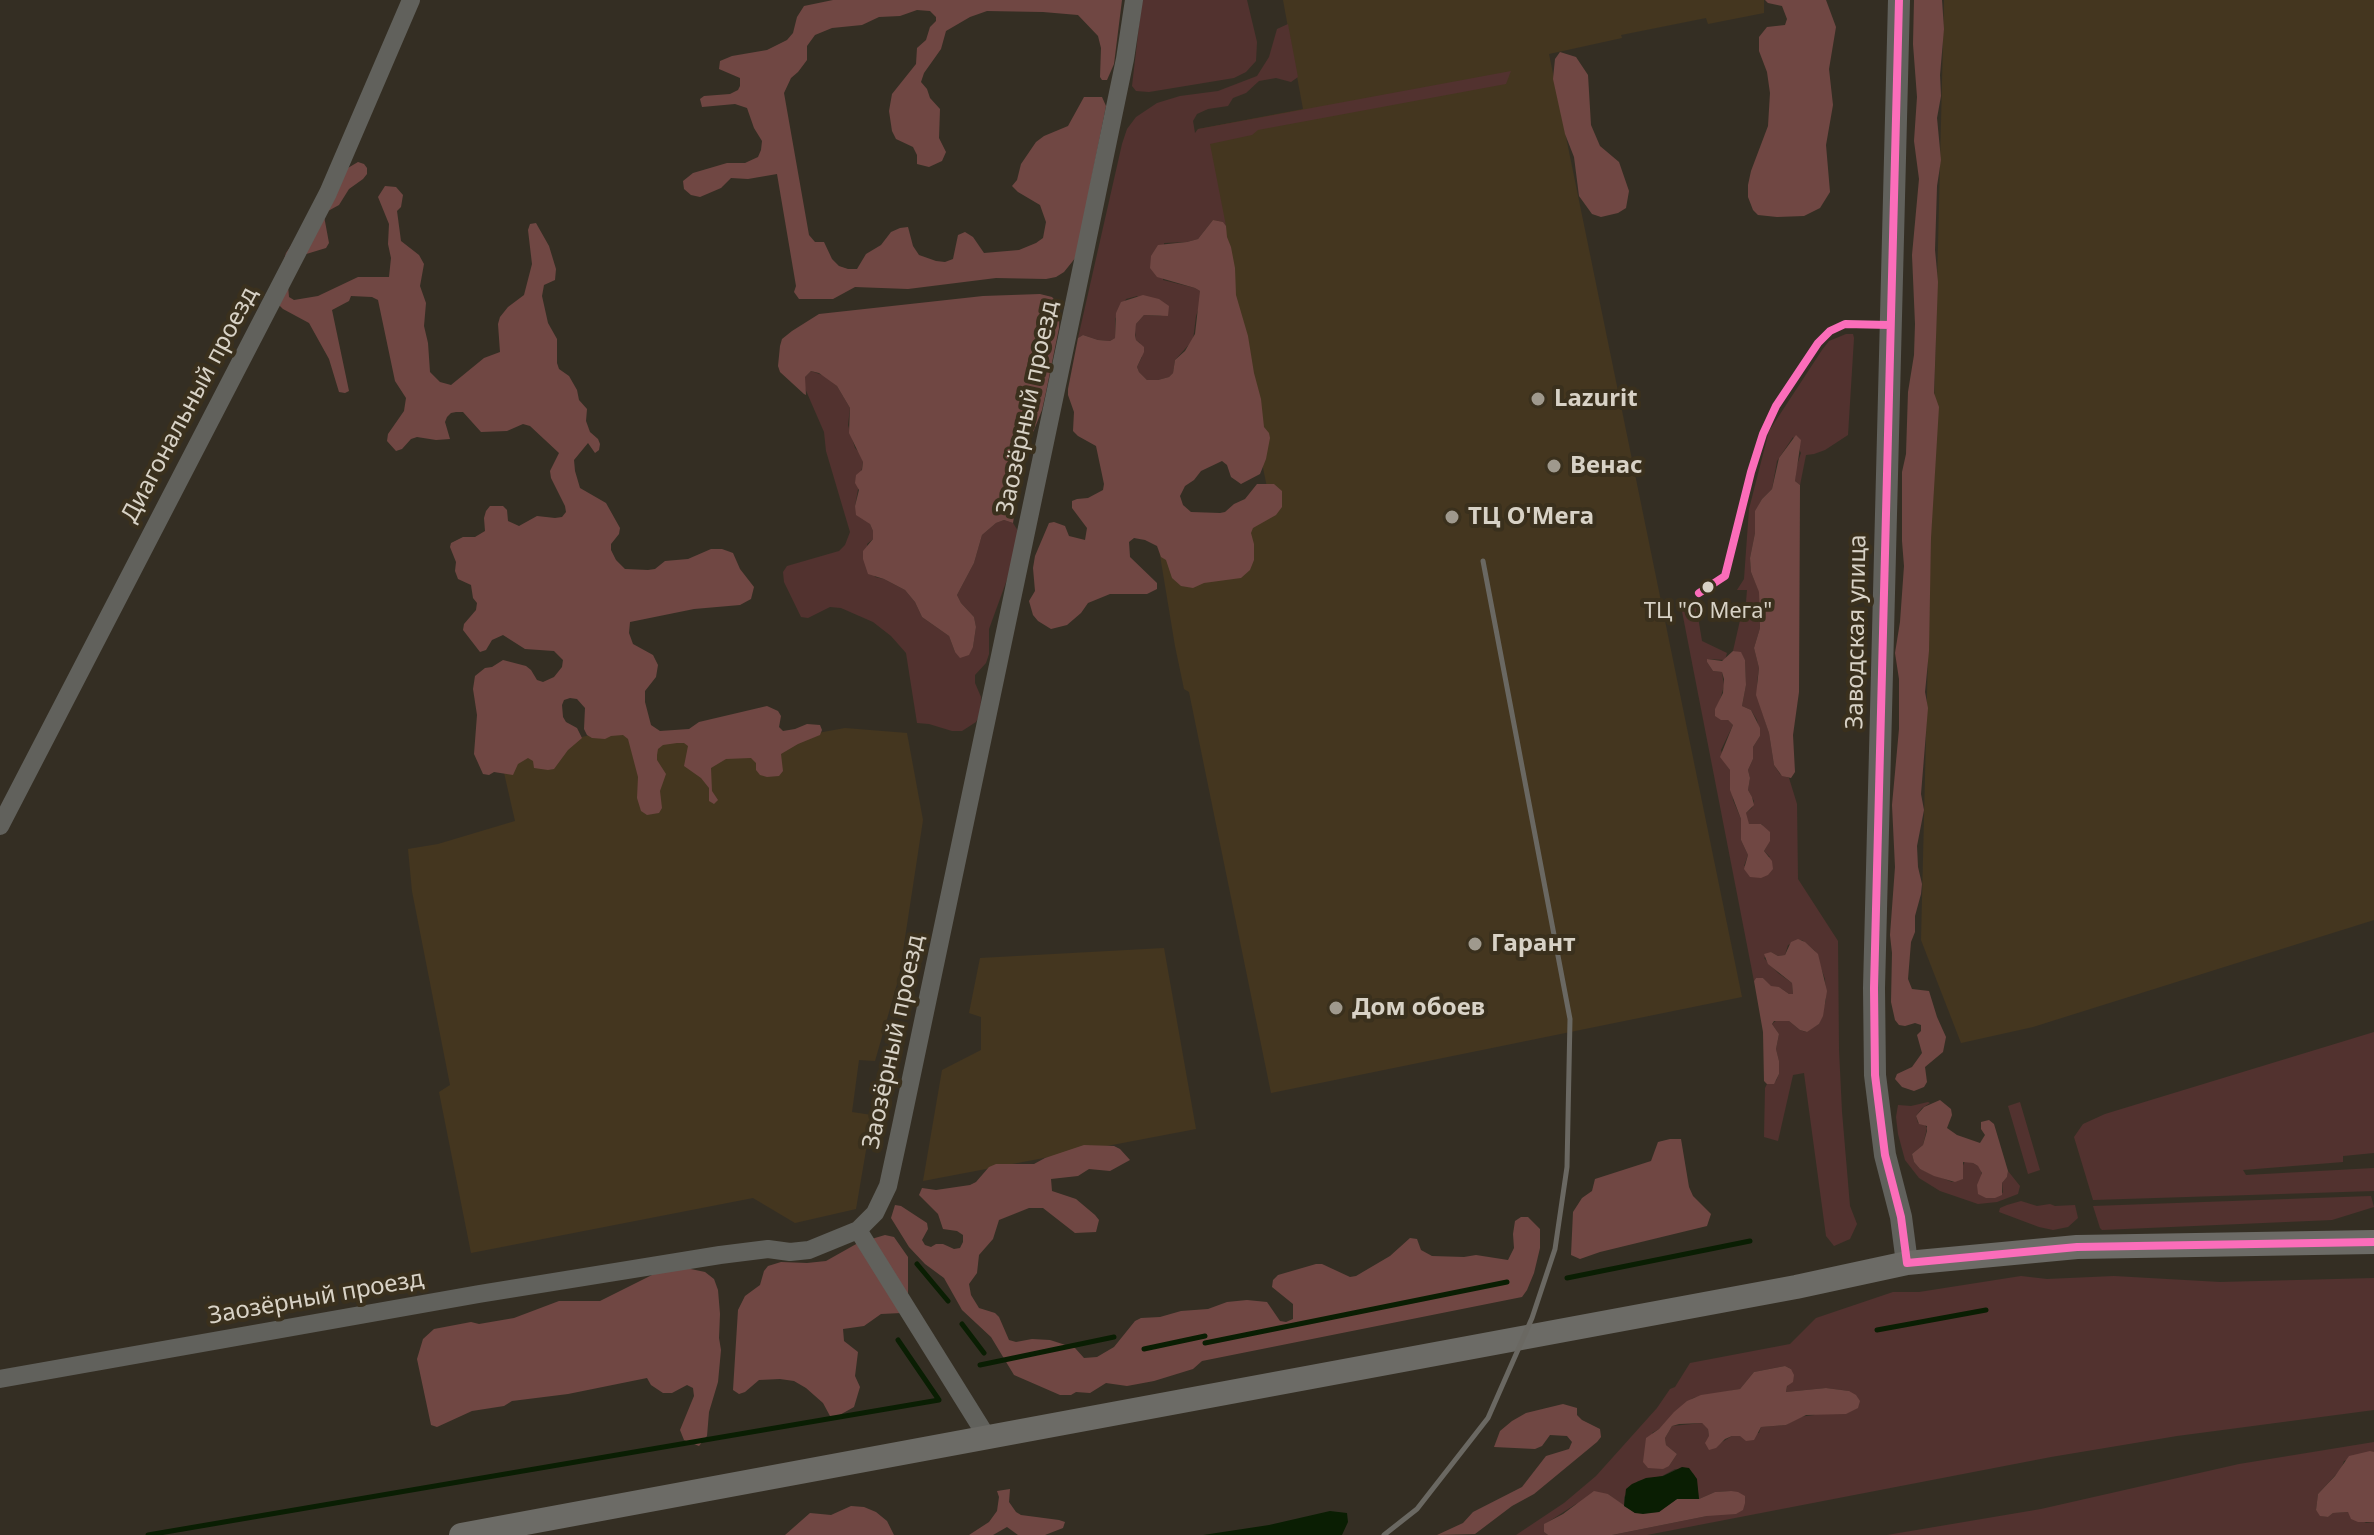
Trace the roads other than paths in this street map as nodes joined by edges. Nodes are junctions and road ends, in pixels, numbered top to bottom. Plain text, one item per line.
1 (411, 0) edge
2 (1134, 0) edge
3 (1899, 0) edge
4 (0, 826) edge
5 (858, 1230) junction
6 (2374, 1242) edge
7 (1907, 1263) junction
8 (0, 1379) edge
9 (987, 1437) junction
10 (461, 1535) edge

1 - 4 street, Диагональный проезд
2 - 5 street, Заозёрный проезд
3 - 7 street, Заводская улица
5 - 8 street, Заозёрный проезд
5 - 9 street
6 - 7 main road
7 - 9 main road
9 - 10 main road

